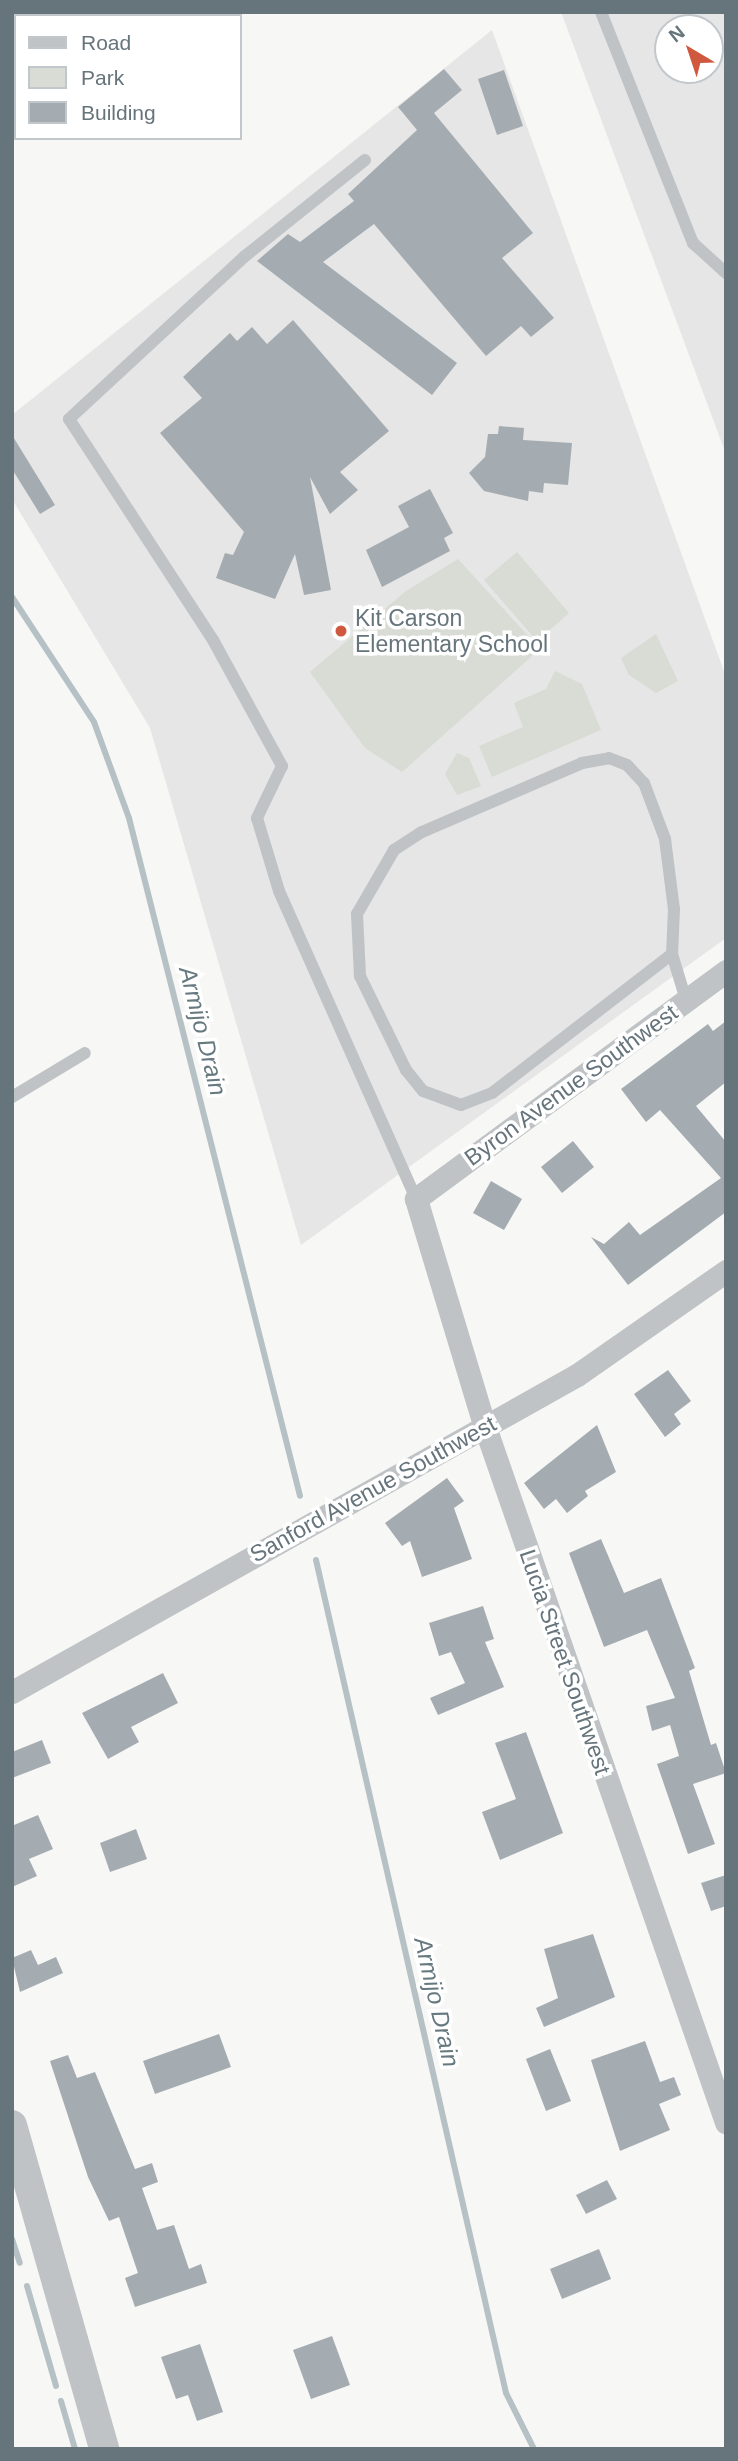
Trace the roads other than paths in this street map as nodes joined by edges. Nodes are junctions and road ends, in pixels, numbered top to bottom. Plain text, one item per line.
1 (601, 12) edge
2 (365, 160) dead end
3 (726, 273) edge
4 (672, 954) junction
5 (726, 971) edge
6 (685, 1000) junction
7 (85, 1053) dead end
8 (12, 1097) edge
9 (416, 1199) junction
10 (726, 1271) edge
11 (485, 1427) junction
12 (12, 1692) edge
13 (726, 2122) edge
14 (12, 2125) edge
15 (104, 2449) edge

1 - 3 lane
2 - 9 lane
4 - 4 lane
4 - 6 lane
5 - 6 street, Byron Avenue Southwest
6 - 9 street, Byron Avenue Southwest
7 - 8 lane
9 - 11 street, Lucia Street Southwest
10 - 11 street, Sanford Avenue Southwest
11 - 12 street, Sanford Avenue Southwest
11 - 13 street, Lucia Street Southwest
14 - 15 street

